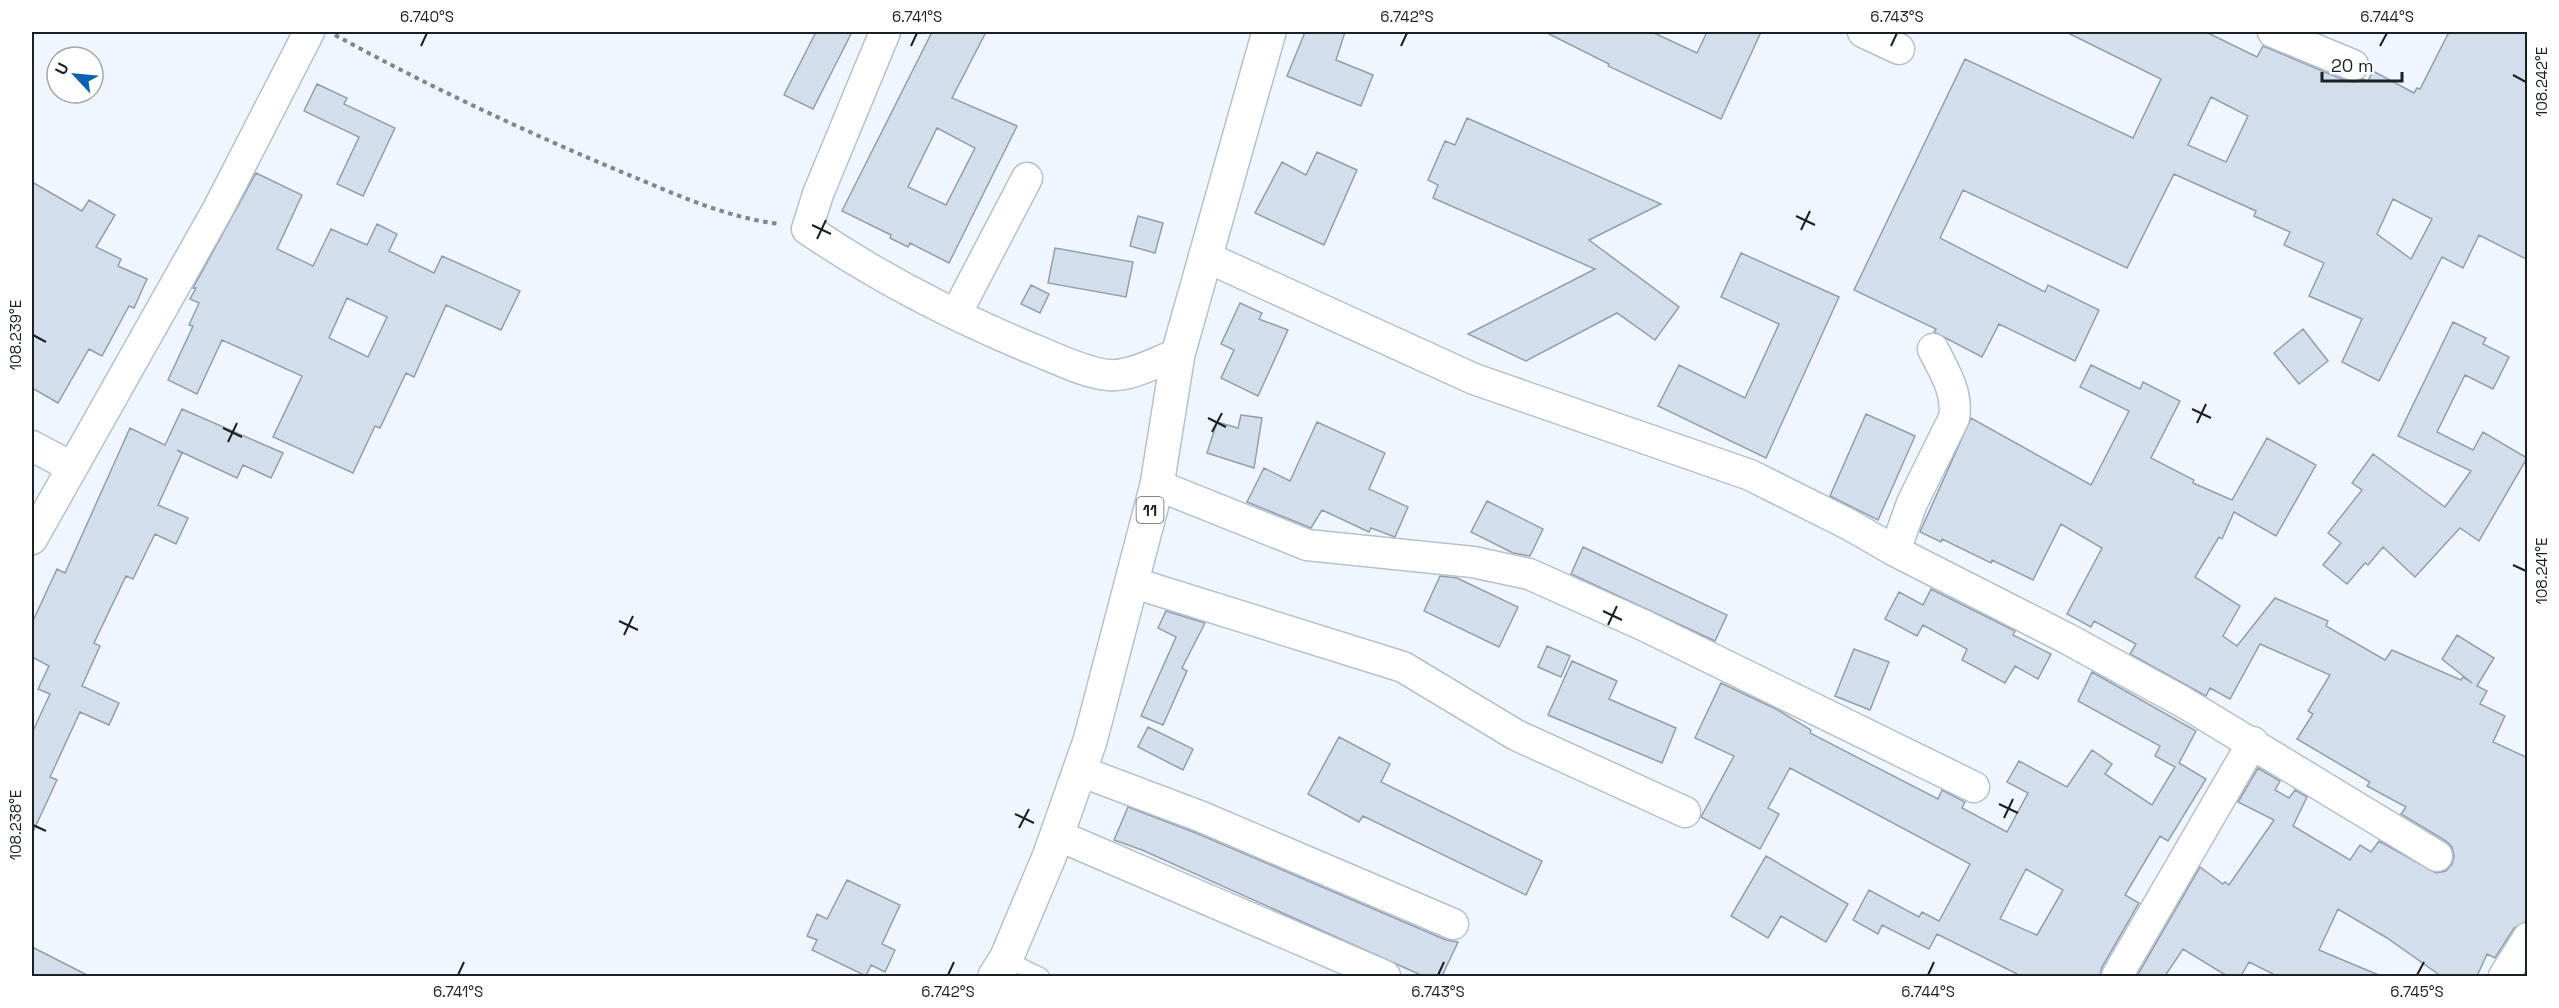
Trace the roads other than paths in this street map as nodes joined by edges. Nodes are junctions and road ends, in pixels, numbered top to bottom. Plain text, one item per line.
1 (309, 32) edge
2 (885, 32) edge
3 (1269, 32) edge
4 (1863, 32) edge
5 (2273, 32) edge
6 (1899, 49) dead end
7 (2353, 65) dead end
8 (1027, 178) dead end
9 (1204, 256) junction
10 (956, 314) junction
11 (1934, 349) dead end
12 (1178, 354) junction
13 (32, 446) edge
14 (72, 467) junction
15 (1157, 485) junction
16 (32, 539) edge
17 (1894, 552) junction
18 (1131, 582) junction
19 (2253, 742) junction
20 (1080, 771) junction
21 (1974, 787) dead end
22 (1685, 812) dead end
23 (1057, 835) junction
24 (2437, 856) dead end
25 (1453, 924) dead end
26 (2528, 938) edge
27 (1000, 968) edge
28 (1041, 976) edge
29 (1385, 976) edge
30 (2117, 976) edge
31 (2504, 976) edge

1 - 14 street
2 - 10 street
3 - 9 highway, 11
4 - 6 street
5 - 7 street
8 - 10 street
9 - 12 highway, 11
9 - 17 street
10 - 12 street
11 - 17 street
12 - 15 highway, 11
13 - 14 street
14 - 16 street
15 - 18 highway, 11
15 - 21 street
17 - 19 street
18 - 20 highway, 11
18 - 22 street
19 - 24 street
19 - 30 street
20 - 23 highway, 11
20 - 25 street
23 - 27 highway, 11
23 - 29 street
26 - 31 street
27 - 28 lane

